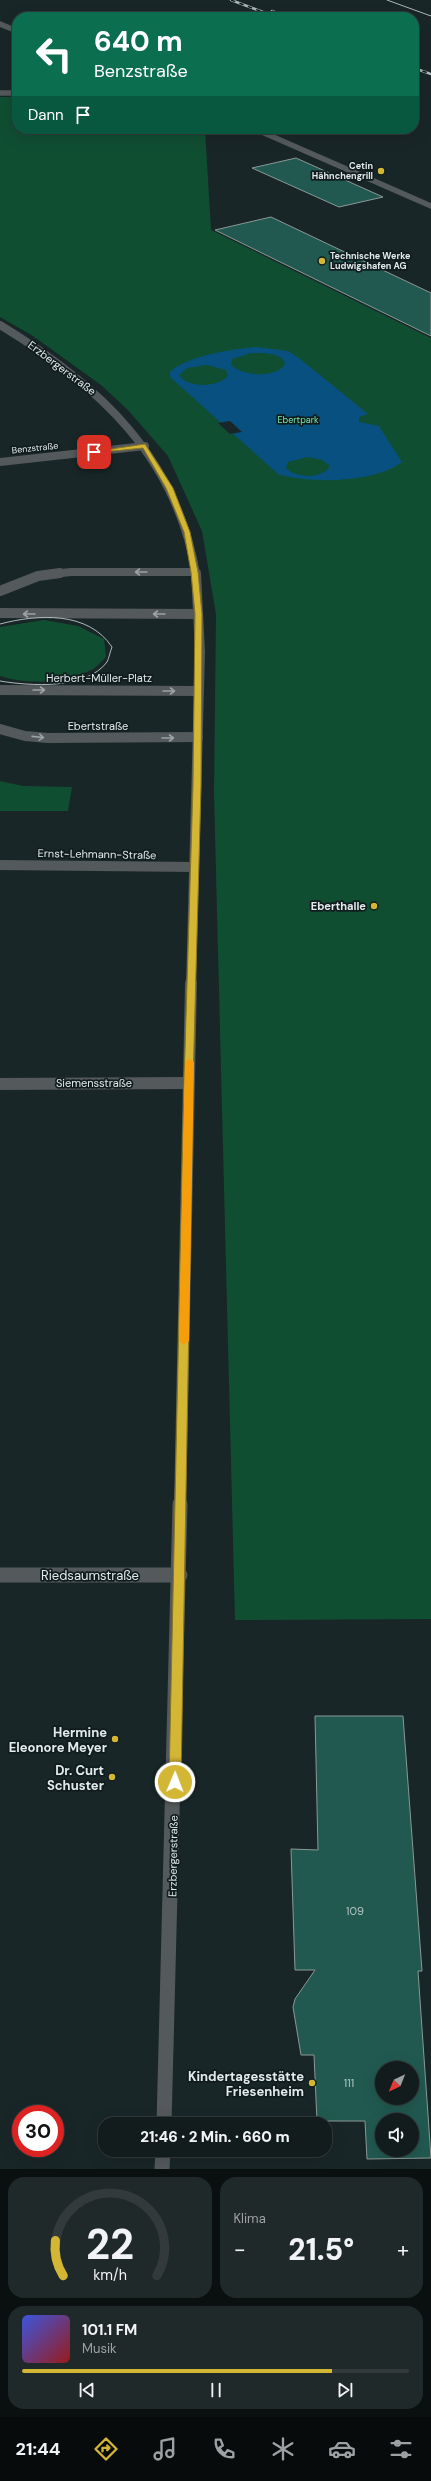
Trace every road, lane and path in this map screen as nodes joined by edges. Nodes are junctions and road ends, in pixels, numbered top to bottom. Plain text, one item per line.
1 (0, 24) edge
2 (12, 29) edge
3 (0, 93) edge
4 (12, 93) edge
5 (266, 134) edge
6 (431, 206) edge
7 (0, 325) edge
8 (145, 446) junction
9 (0, 462) edge
10 (194, 572) junction
11 (0, 591) edge
12 (0, 613) edge
13 (198, 614) junction
14 (0, 690) edge
15 (199, 691) junction
16 (0, 729) edge
17 (198, 737) junction
18 (0, 865) edge
19 (194, 867) junction
20 (189, 1083) junction
21 (0, 1084) edge
22 (0, 1575) edge
23 (180, 1575) junction
24 (164, 2117) edge
25 (163, 2157) edge
26 (162, 2169) edge

1 - 2 street
3 - 4 street
5 - 6 street
7 - 8 street, Erzbergerstraße
8 - 9 street, Benzstraße
8 - 10 street, Erzbergerstraße
10 -> 11 street
10 - 13 street, Erzbergerstraße
13 -> 12 street
13 - 15 street, Erzbergerstraße
14 -> 15 street, Herbert-Müller-Platz
15 - 17 street, Erzbergerstraße
16 -> 17 street, Ebertstraße
17 - 19 street, Erzbergerstraße
18 - 19 street, Ernst-Lehmann-Straße
19 - 20 street, Erzbergerstraße
20 - 21 street, Siemensstraße
20 - 23 street, Erzbergerstraße
22 - 23 street, Riedsaumstraße
23 - 24 street, Erzbergerstraße
25 - 26 street

